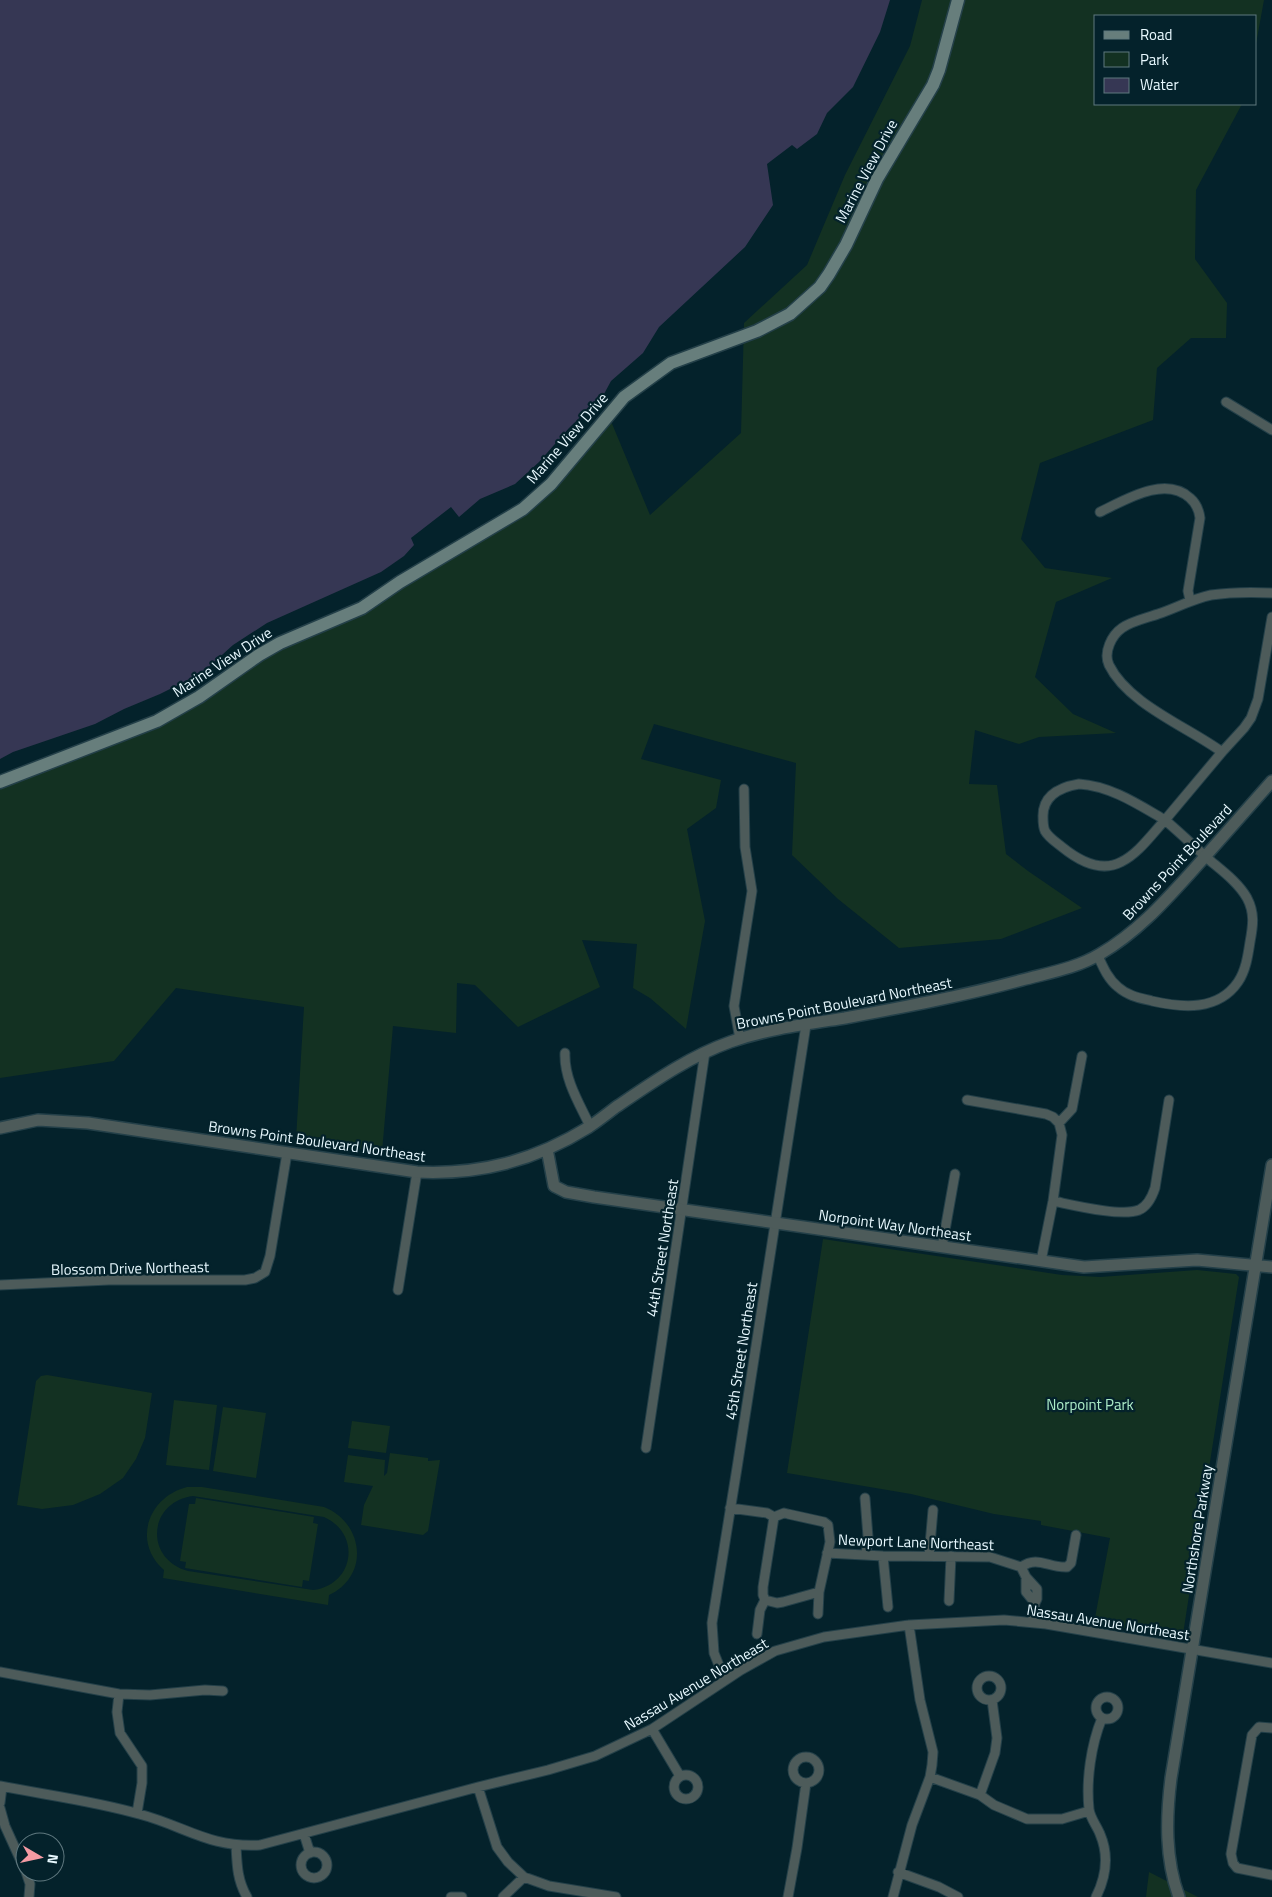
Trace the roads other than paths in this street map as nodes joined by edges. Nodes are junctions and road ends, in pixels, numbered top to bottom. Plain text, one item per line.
1 (958, 0) edge
2 (1226, 402) dead end
3 (1272, 430) edge
4 (1100, 512) dead end
5 (1272, 593) edge
6 (1190, 600) junction
7 (1272, 617) edge
8 (1222, 752) junction
9 (1272, 781) edge
10 (0, 782) edge
11 (744, 789) dead end
12 (1165, 820) junction
13 (1205, 856) junction
14 (1098, 956) junction
15 (806, 1025) junction
16 (740, 1038) junction
17 (706, 1052) junction
18 (565, 1053) dead end
19 (1082, 1056) dead end
20 (967, 1100) dead end
21 (1169, 1100) dead end
22 (1058, 1123) junction
23 (590, 1126) junction
24 (0, 1128) edge
25 (547, 1150) junction
26 (287, 1153) junction
27 (1272, 1165) edge
28 (417, 1172) junction
29 (955, 1174) dead end
30 (1053, 1201) junction
31 (682, 1209) junction
32 (775, 1222) junction
33 (942, 1247) junction
34 (1042, 1261) junction
35 (1255, 1266) junction
36 (1272, 1267) edge
37 (0, 1285) edge
38 (398, 1290) dead end
39 (646, 1448) dead end
40 (865, 1498) dead end
41 (730, 1508) junction
42 (933, 1510) dead end
43 (774, 1517) junction
44 (1076, 1535) dead end
45 (827, 1553) junction
46 (866, 1555) junction
47 (883, 1556) junction
48 (929, 1556) junction
49 (952, 1556) junction
50 (1021, 1567) junction
51 (819, 1592) junction
52 (765, 1600) junction
53 (949, 1601) dead end
54 (888, 1607) dead end
55 (818, 1614) dead end
56 (1032, 1622) junction
57 (910, 1625) junction
58 (757, 1634) dead end
59 (1192, 1650) junction
60 (1272, 1663) edge
61 (0, 1672) edge
62 (728, 1678) junction
63 (224, 1691) dead end
64 (119, 1694) junction
65 (992, 1700) dead end
66 (1102, 1718) dead end
67 (1272, 1728) edge
68 (652, 1729) junction
69 (680, 1776) dead end
70 (930, 1777) junction
71 (806, 1783) dead end
72 (1, 1787) edge
73 (478, 1787) junction
74 (980, 1795) junction
75 (0, 1803) edge
76 (0, 1808) edge
77 (1089, 1811) junction
78 (136, 1813) junction
79 (304, 1834) junction
80 (15, 1846) edge
81 (236, 1846) junction
82 (310, 1853) dead end
83 (898, 1872) junction
84 (1272, 1875) edge
85 (524, 1877) junction
86 (29, 1882) edge
87 (602, 1896) edge
88 (28, 1897) edge
89 (247, 1897) edge
90 (450, 1897) edge
91 (462, 1897) edge
92 (503, 1897) edge
93 (616, 1897) edge
94 (788, 1897) edge
95 (893, 1897) edge
96 (958, 1897) edge
97 (1096, 1897) edge
98 (1179, 1897) edge

1 - 10 main road, Marine View Drive
2 - 3 street
4 - 6 street
5 - 6 street
6 - 8 street
7 - 8 street
8 - 12 street
9 - 13 street, Browns Point Boulevard
11 - 16 street
12 - 12 street
12 - 13 street
13 - 14 street, Browns Point Boulevard
13 - 14 street
14 - 15 street, Browns Point Boulevard Northeast
15 - 16 street, Browns Point Boulevard Northeast
15 - 32 street, 45th Street Northeast
16 - 17 street, Browns Point Boulevard Northeast
17 - 23 street, Browns Point Boulevard Northeast
17 - 31 street, 44th Street Northeast
18 - 23 street
19 - 22 street
20 - 22 street
21 - 30 street
22 - 30 street
23 - 25 street, Browns Point Boulevard Northeast
24 - 26 street, Browns Point Boulevard Northeast
25 - 28 street, Browns Point Boulevard Northeast
25 - 31 street, Norpoint Way Northeast
26 - 28 street, Browns Point Boulevard Northeast
26 - 37 street, Blossom Drive Northeast
27 - 35 street, Northshore Parkway
28 - 38 street
29 - 33 street
30 - 34 street
31 - 32 street, Norpoint Way Northeast
31 - 39 street, 44th Street Northeast
32 - 33 street, Norpoint Way Northeast
32 - 41 street, 45th Street Northeast
33 - 34 street, Norpoint Way Northeast
34 - 35 street, Norpoint Way Northeast
35 - 36 street, Norpoint Way Northeast
35 - 59 street, Northshore Parkway
40 - 46 street
41 - 43 street, Newport Lane Northeast
41 - 62 street, 45th Street Northeast
42 - 48 street
43 - 45 street, Newport Lane Northeast
43 - 52 street
44 - 50 street
45 - 46 street, Newport Lane Northeast
45 - 51 street, Newport Lane Northeast
46 - 47 street, Newport Lane Northeast
47 - 48 street, Newport Lane Northeast
47 - 54 street
48 - 49 street, Newport Lane Northeast
49 - 50 street, Newport Lane Northeast
49 - 53 street
50 - 56 street
51 - 52 street
51 - 55 street, Newport Lane Northeast
52 - 58 street
56 - 57 street, Nassau Avenue Northeast
56 - 59 street, Nassau Avenue Northeast
57 - 62 street, Nassau Avenue Northeast
57 - 70 street
59 - 60 street, Nassau Avenue Northeast
59 - 98 street, Northshore Parkway
61 - 64 street
62 - 68 street, Nassau Avenue Northeast
63 - 64 street
64 - 78 street
65 - 74 street
66 - 77 street
67 - 84 street
68 - 69 street
68 - 73 street, Nassau Avenue Northeast
70 - 74 street
70 - 83 street
71 - 94 street
72 - 75 street
72 - 78 street, Nassau Avenue Northeast
73 - 79 street, Nassau Avenue Northeast
73 - 85 street
74 - 77 street
76 - 80 street
77 - 97 street
78 - 81 street, Nassau Avenue Northeast
79 - 81 street, Nassau Avenue Northeast
79 - 82 street
81 - 89 street
83 - 95 street
83 - 96 street
85 - 87 street
85 - 92 street
86 - 88 street
87 - 93 street
90 - 91 street

